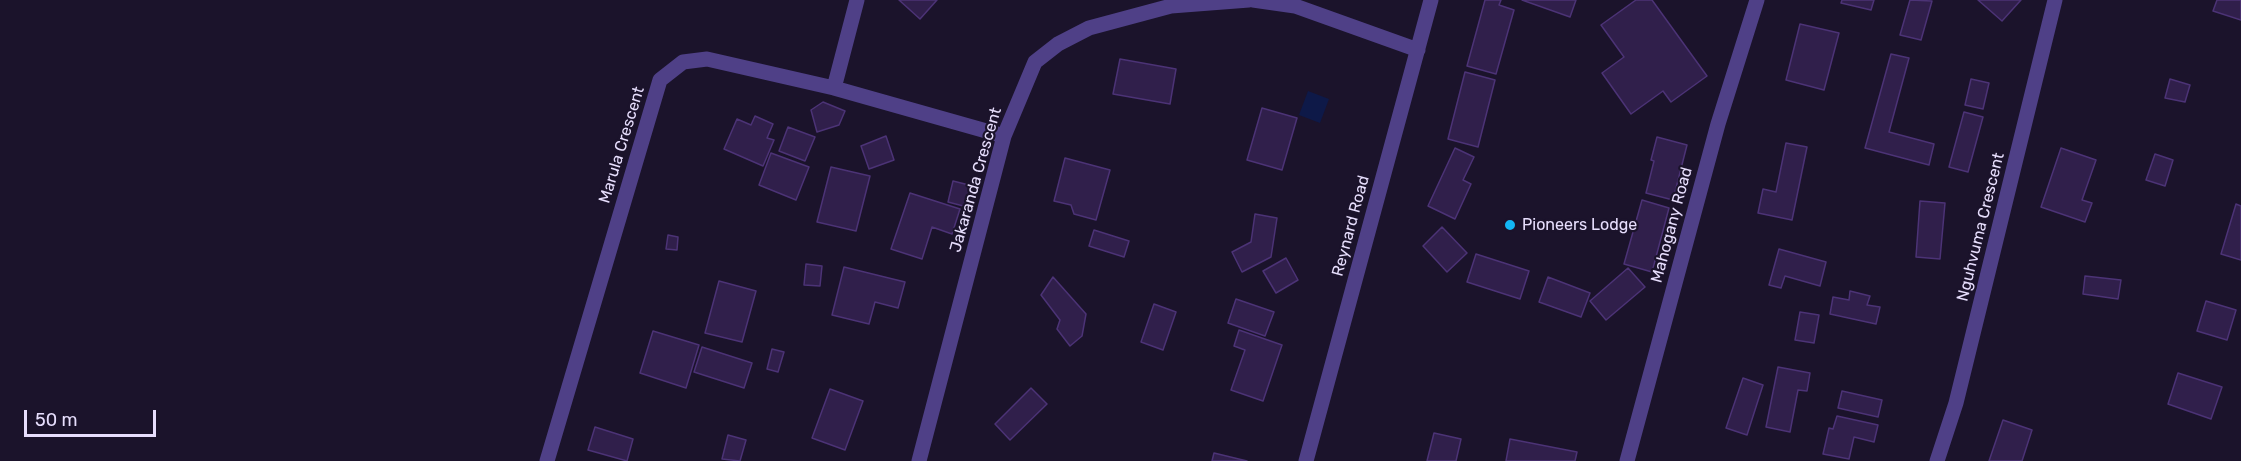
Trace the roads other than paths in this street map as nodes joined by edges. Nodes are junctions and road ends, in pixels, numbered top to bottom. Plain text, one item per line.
1 (857, 0) edge
2 (1249, 0) edge
3 (1253, 0) edge
4 (1431, 0) edge
5 (1757, 0) edge
6 (2055, 0) edge
7 (1418, 50) junction
8 (834, 88) junction
9 (1004, 136) junction
10 (547, 461) edge
11 (919, 461) edge
12 (1306, 461) edge
13 (1627, 461) edge
14 (1937, 461) edge

1 - 8 street
2 - 9 street, Jakaranda Crescent
3 - 7 street
4 - 7 street, Reynard Road
5 - 13 street, Mahogany Road
6 - 14 street, Nguhvuma Crescent
7 - 12 street, Reynard Road
8 - 9 street, Marula Crescent
8 - 10 street, Marula Crescent
9 - 11 street, Jakaranda Crescent

